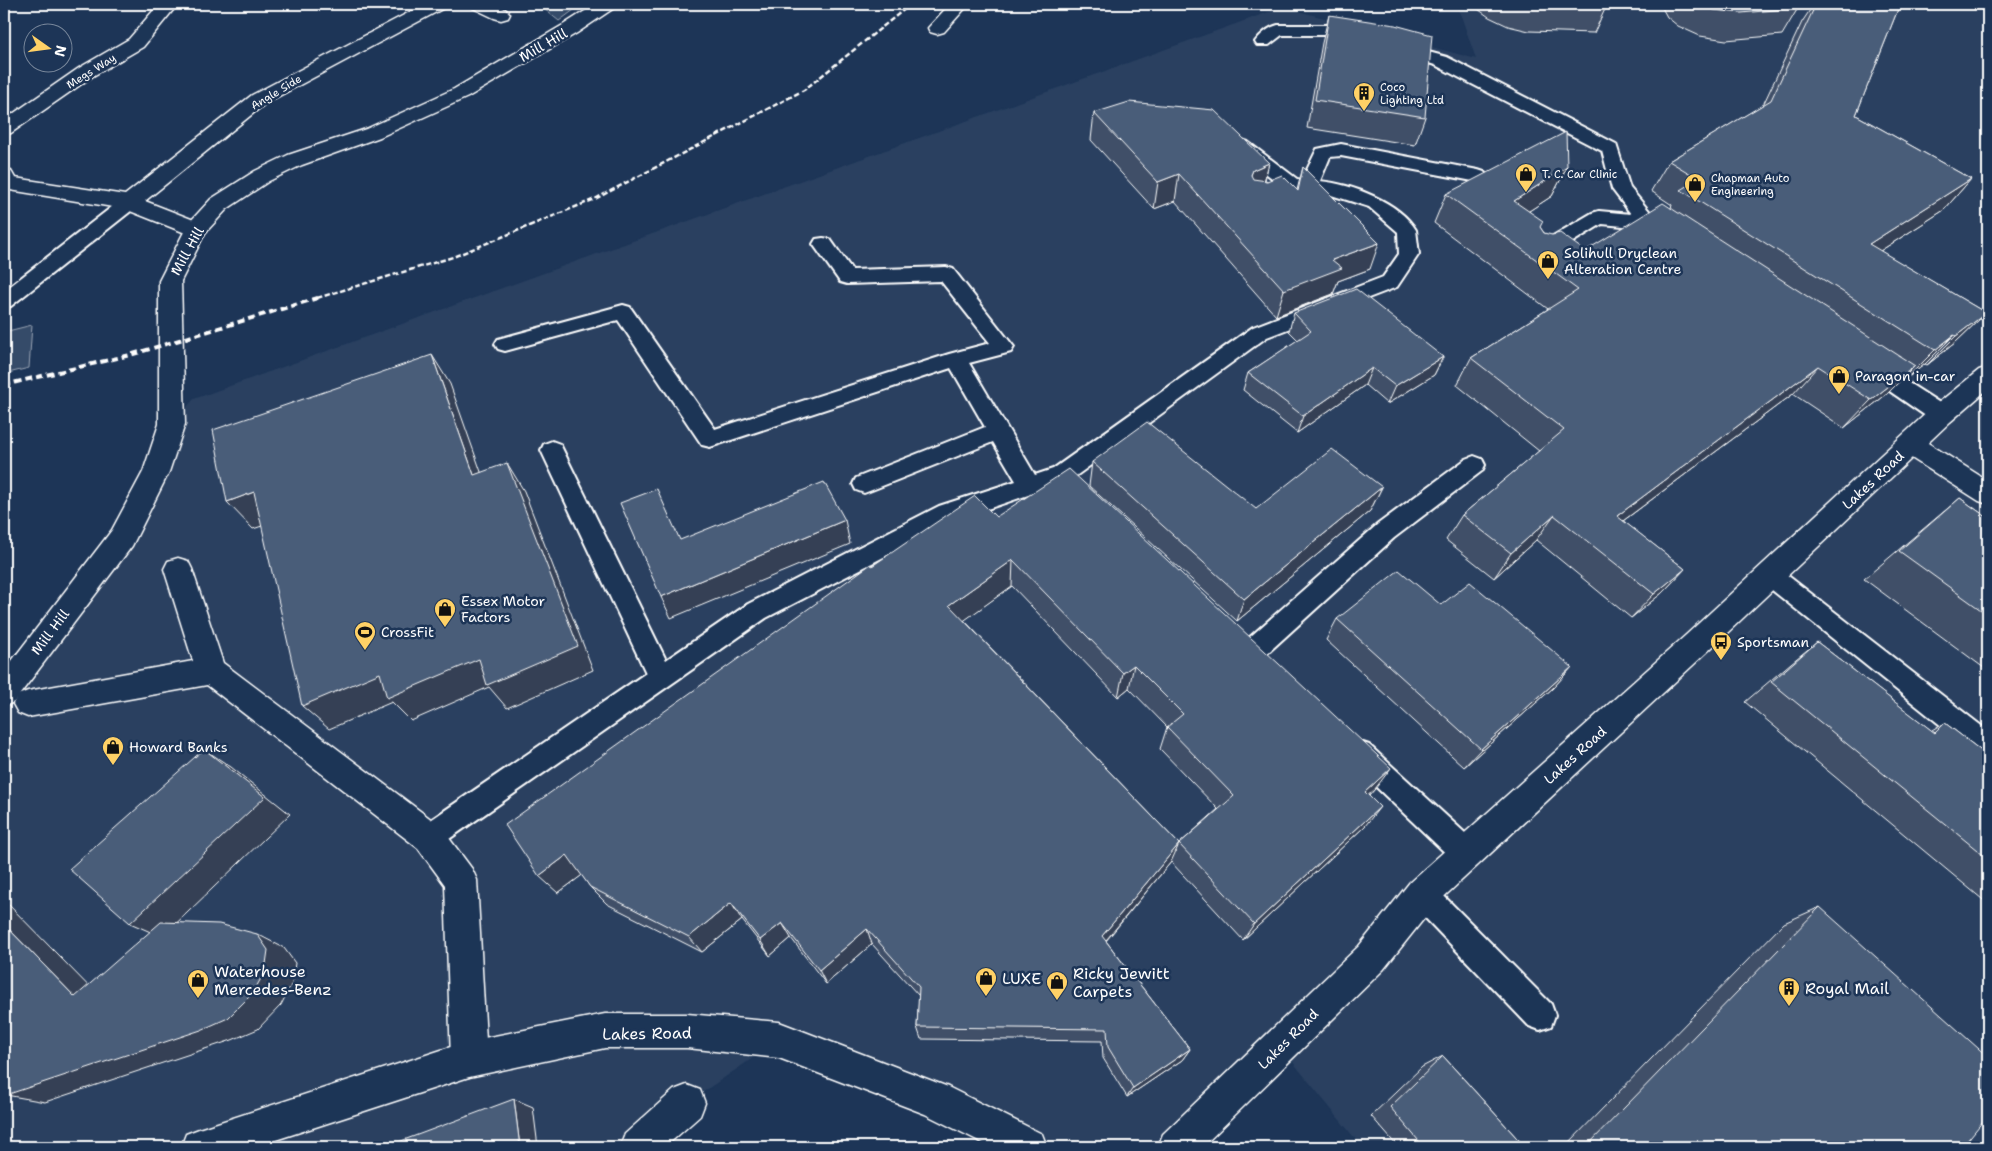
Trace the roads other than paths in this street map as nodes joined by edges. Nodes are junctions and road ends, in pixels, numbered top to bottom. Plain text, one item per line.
1 (169, 4) edge
2 (438, 4) edge
3 (480, 4) edge
4 (608, 4) edge
5 (960, 4) edge
6 (501, 14) dead end
7 (937, 28) dead end
8 (1370, 40) edge
9 (1263, 42) dead end
10 (1387, 46) edge
11 (4, 129) edge
12 (1233, 139) edge
13 (4, 176) edge
14 (1478, 176) edge
15 (1292, 188) junction
16 (129, 203) junction
17 (1648, 222) junction
18 (196, 229) junction
19 (823, 244) dead end
20 (1681, 244) edge
21 (1537, 255) edge
22 (4, 300) edge
23 (505, 344) dead end
24 (1852, 356) edge
25 (956, 359) junction
26 (1988, 376) edge
27 (1941, 415) junction
28 (998, 431) junction
29 (1911, 445) junction
30 (552, 450) dead end
31 (1474, 465) dead end
32 (864, 484) dead end
33 (1030, 485) junction
34 (1988, 494) edge
35 (178, 569) dead end
36 (1770, 576) junction
37 (1251, 652) edge
38 (211, 671) junction
39 (661, 677) junction
40 (16, 699) edge
41 (1344, 740) edge
42 (1988, 747) edge
43 (429, 837) junction
44 (1467, 854) junction
45 (1422, 894) junction
46 (1540, 1015) dead end
47 (469, 1058) junction
48 (687, 1103) dead end
49 (199, 1147) edge
50 (638, 1147) edge
51 (1029, 1147) edge
52 (1176, 1147) edge

1 - 11 street, Megs Way
2 - 16 street, Angle Side
3 - 6 street
4 - 18 street, Mill Hill
5 - 7 street
8 - 9 lane
10 - 17 lane
12 - 15 lane
13 - 16 street
14 - 15 lane
15 - 33 lane
16 - 18 street
16 - 22 lane
17 - 20 lane
17 - 21 lane
18 - 40 street, Mill Hill
19 - 25 lane
23 - 25 lane
24 - 27 lane
25 - 28 lane
26 - 27 street, Lakes Road
27 - 29 street, Lakes Road
28 - 32 lane
28 - 33 lane
29 - 34 street
29 - 36 street, Lakes Road
30 - 39 lane
31 - 37 lane
33 - 39 lane
35 - 38 street
36 - 42 lane
36 - 44 street, Lakes Road
38 - 40 street
38 - 43 street
39 - 43 lane
41 - 44 lane
43 - 47 street
44 - 45 street, Lakes Road
45 - 46 lane
45 - 52 street, Lakes Road
47 - 49 street, Lakes Road
47 - 51 street, Lakes Road
48 - 50 street

